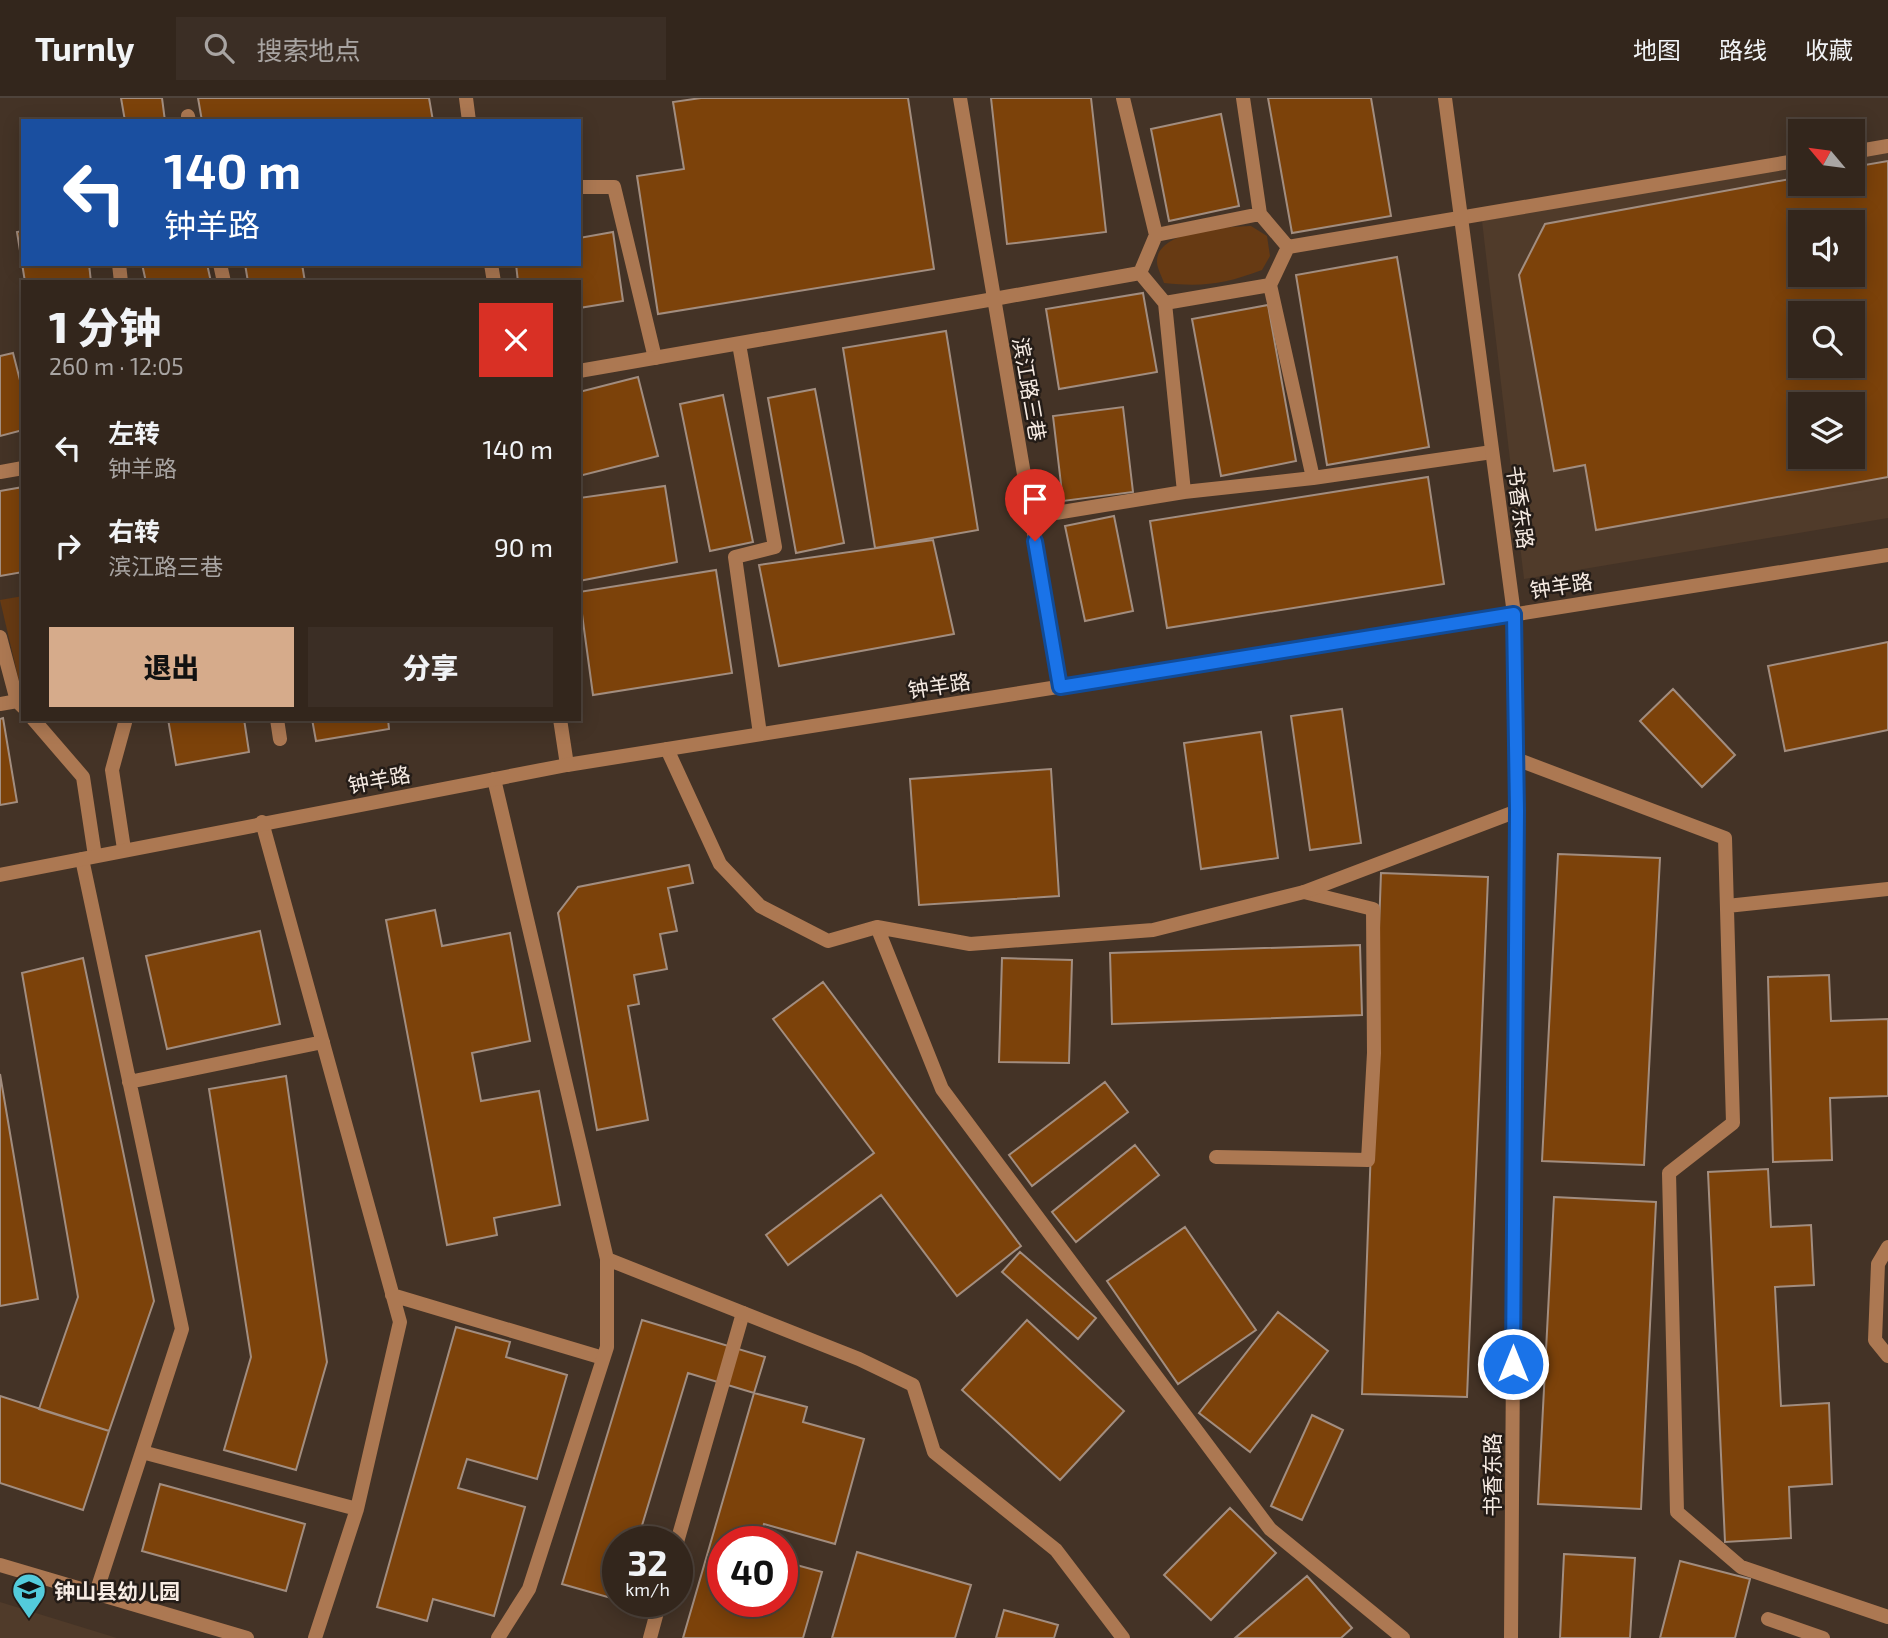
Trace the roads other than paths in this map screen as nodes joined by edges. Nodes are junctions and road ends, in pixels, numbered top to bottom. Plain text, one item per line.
1 (466, 98) edge
2 (960, 98) edge
3 (1123, 98) edge
4 (1243, 98) edge
5 (1445, 98) edge
6 (470, 119) edge
7 (1888, 146) edge
8 (1866, 150) edge
9 (1788, 162) edge
10 (581, 187) edge
11 (1260, 214) junction
12 (1461, 218) junction
13 (1156, 235) junction
14 (1288, 247) junction
15 (1140, 273) junction
16 (1270, 285) junction
17 (994, 299) junction
18 (1165, 303) junction
19 (739, 344) junction
20 (655, 358) junction
21 (581, 371) edge
22 (1492, 452) junction
23 (21, 468) edge
24 (0, 472) edge
25 (1313, 478) junction
26 (1184, 492) junction
27 (1031, 517) junction
28 (1888, 555) edge
29 (1514, 614) junction
30 (0, 637) edge
31 (1060, 687) junction
32 (21, 702) edge
33 (0, 704) edge
34 (35, 721) edge
35 (125, 721) edge
36 (277, 721) edge
37 (560, 721) edge
38 (760, 734) junction
39 (281, 739) dead end
40 (667, 749) junction
41 (1516, 759) junction
42 (567, 765) junction
43 (494, 779) junction
44 (1517, 811) junction
45 (262, 822) junction
46 (124, 849) junction
47 (88, 858) junction
48 (0, 875) edge
49 (1888, 890) edge
50 (1304, 892) junction
51 (1727, 906) junction
52 (877, 927) junction
53 (323, 1042) junction
54 (130, 1082) junction
55 (1216, 1157) dead end
56 (1888, 1247) edge
57 (607, 1259) junction
58 (393, 1295) junction
59 (743, 1313) junction
60 (1888, 1356) edge
61 (603, 1358) junction
62 (142, 1452) junction
63 (358, 1509) junction
64 (682, 1526) edge
65 (0, 1564) edge
66 (96, 1593) junction
67 (656, 1617) edge
68 (1888, 1617) edge
69 (1768, 1619) dead end
70 (247, 1638) edge
71 (315, 1638) edge
72 (498, 1638) edge
73 (650, 1638) edge
74 (1123, 1638) edge
75 (1403, 1638) edge
76 (1511, 1638) edge
77 (1823, 1638) edge

1 - 6 street
2 - 17 street, 滨江路三巷
3 - 13 street
4 - 11 street
5 - 12 street, 书香东路
7 - 8 street
9 - 12 street
10 - 20 street
11 - 13 street
11 - 14 street
12 - 14 street
12 - 22 street, 书香东路
13 - 15 street
14 - 16 street
15 - 17 street
15 - 18 street
16 - 18 street
16 - 25 street
17 - 19 street
17 - 27 street, 滨江路三巷
18 - 26 street
19 - 20 street
19 - 38 street
20 - 21 street
22 - 25 street
22 - 29 street, 书香东路
23 - 24 street
25 - 26 street
26 - 27 street
27 - 31 street, 滨江路三巷
28 - 29 street, 钟羊路
29 - 31 street, 钟羊路
29 - 41 street, 书香东路
30 - 32 street
31 - 38 street, 钟羊路
32 - 33 street
34 - 47 street
35 - 46 street
36 - 39 street
37 - 42 street
38 - 40 street, 钟羊路
40 - 42 street, 钟羊路
40 - 52 street
41 - 44 street, 书香东路
41 - 51 street
42 - 43 street, 钟羊路
43 - 45 street, 钟羊路
43 - 57 street
44 - 50 street
44 - 76 street, 书香东路
45 - 46 street, 钟羊路
45 - 53 street
46 - 47 street, 钟羊路
47 - 48 street, 钟羊路
47 - 54 street
49 - 51 street
50 - 52 street
50 - 55 street
51 - 68 street
52 - 75 street
53 - 54 street
53 - 58 street
54 - 62 street
56 - 60 street
57 - 59 street
57 - 61 street
58 - 61 street
58 - 63 street
59 - 64 street
59 - 74 street
61 - 72 street
62 - 63 street
62 - 66 street
63 - 71 street
65 - 66 street
66 - 70 street
67 - 73 street
69 - 77 street

